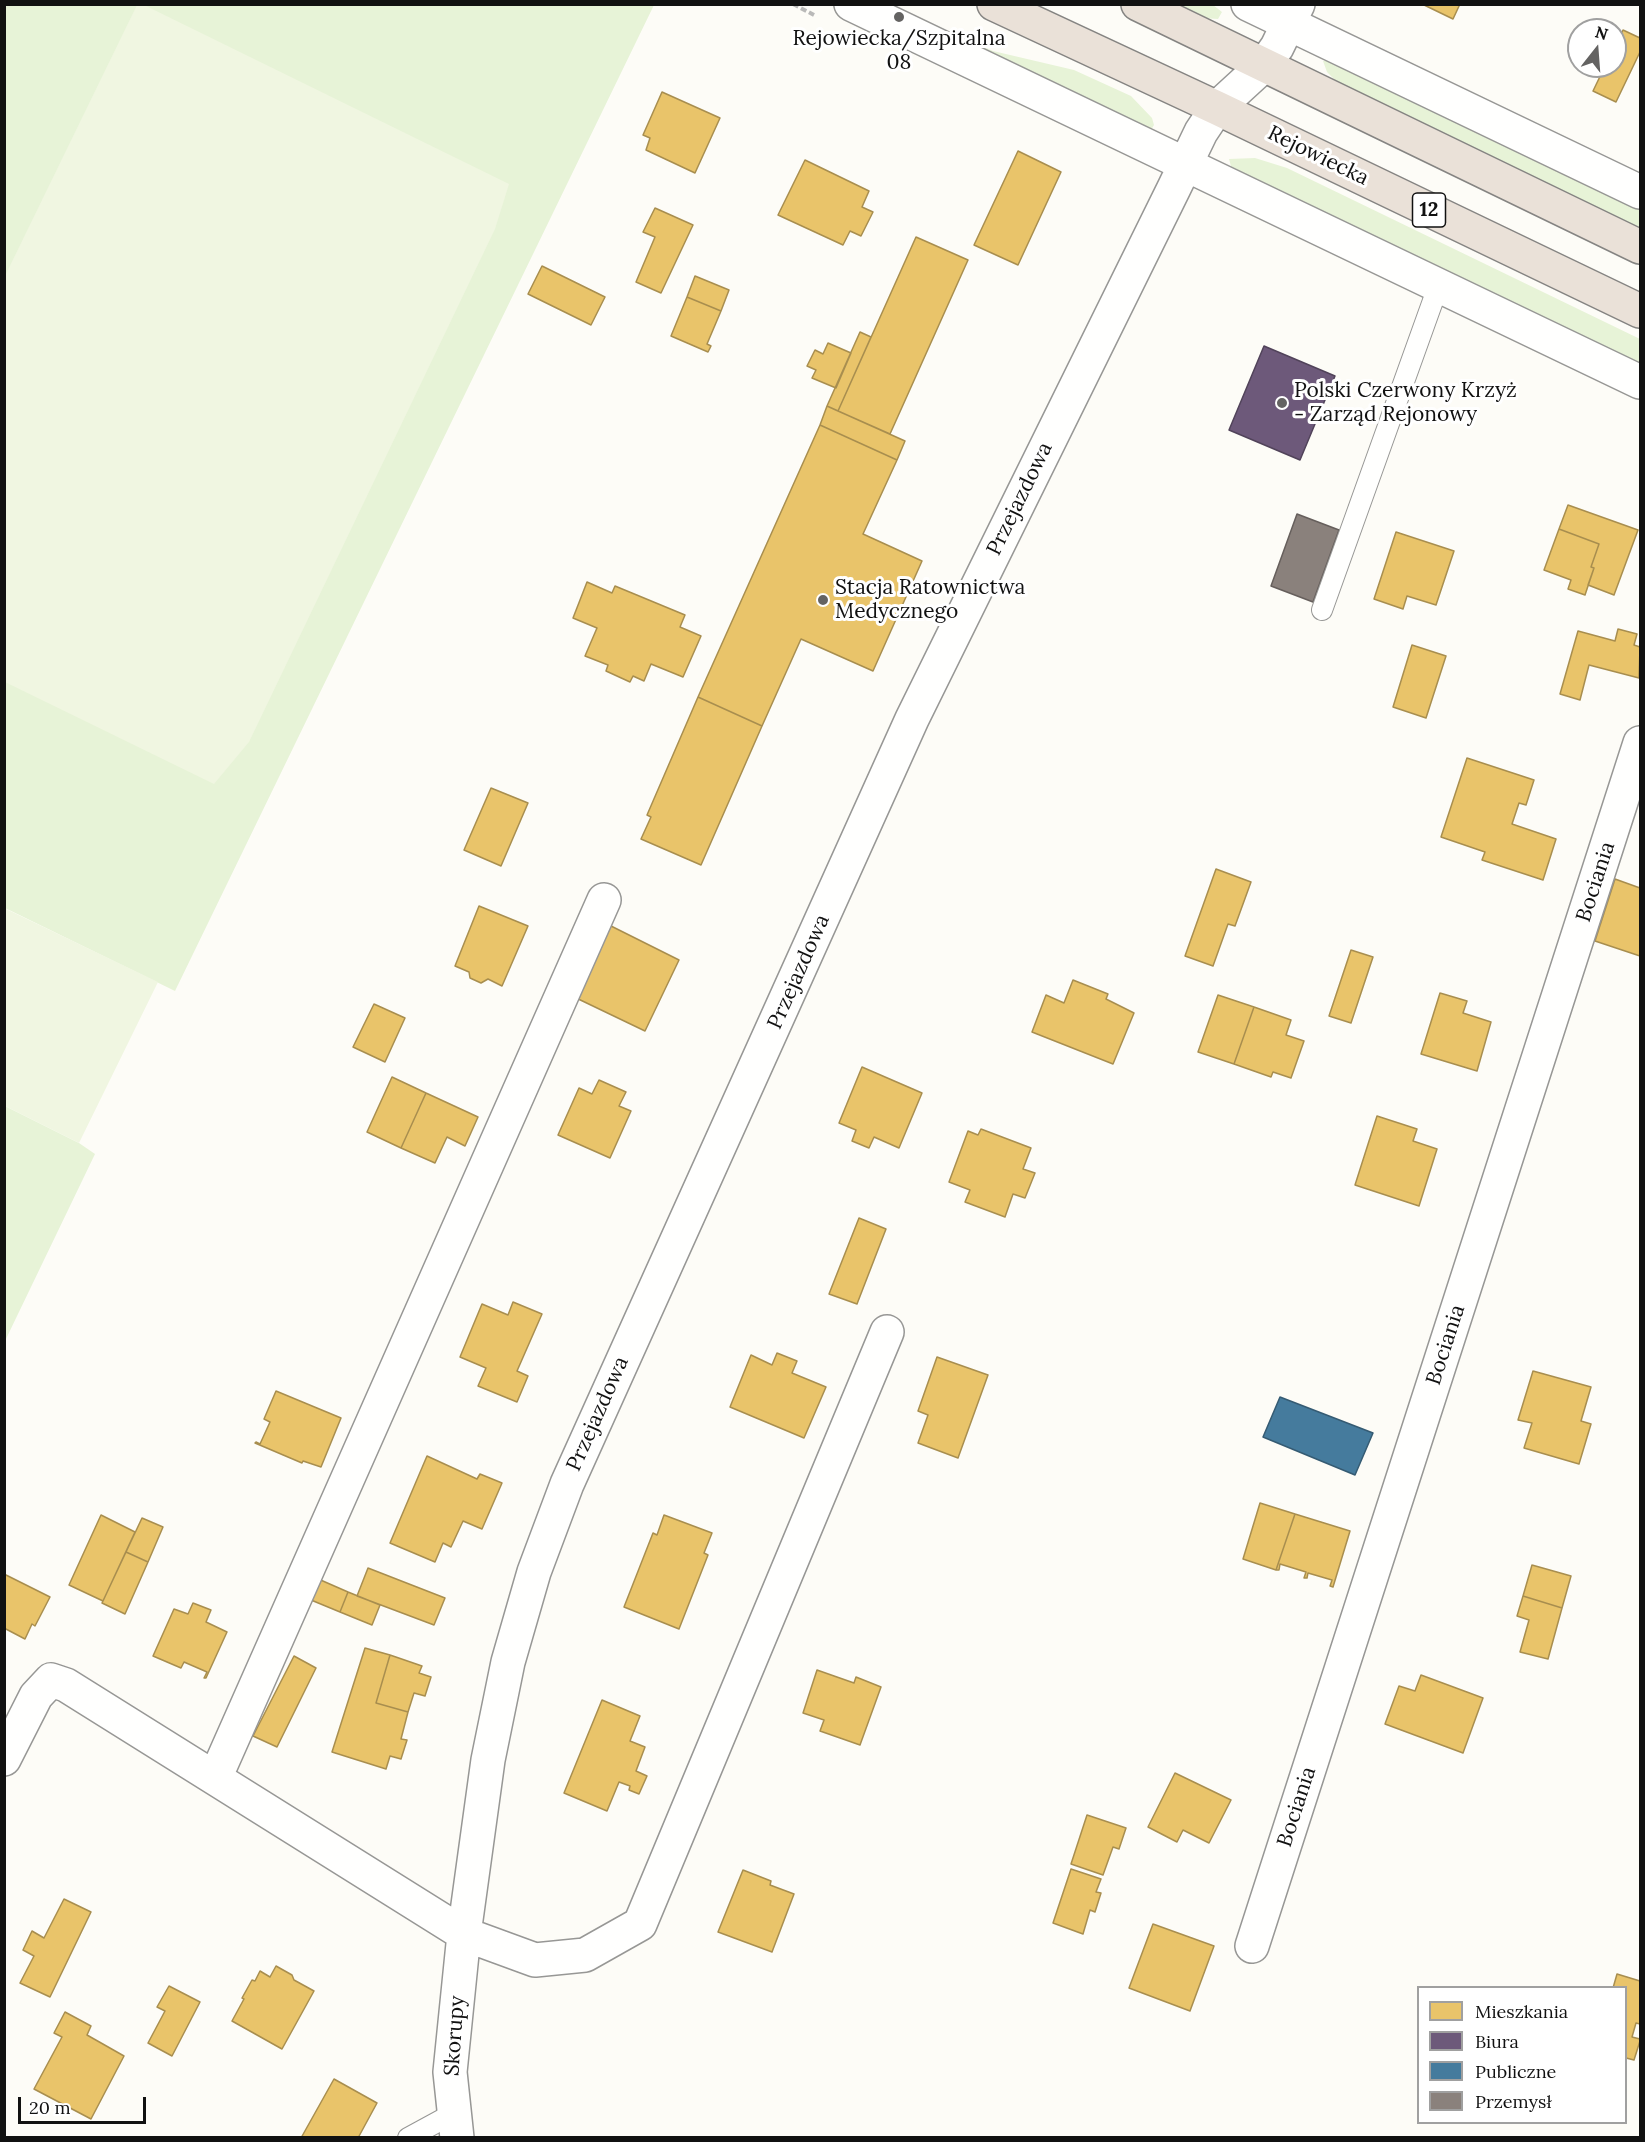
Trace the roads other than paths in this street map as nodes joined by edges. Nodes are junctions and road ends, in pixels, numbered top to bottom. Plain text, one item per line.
1 (851, 4) edge
2 (994, 4) edge
3 (1138, 4) edge
4 (1248, 4) edge
5 (1294, 14) edge
6 (1265, 64) junction
7 (1217, 108) junction
8 (1186, 164) junction
9 (1641, 192) edge
10 (1641, 247) edge
11 (1439, 284) junction
12 (1641, 311) edge
13 (1641, 382) edge
14 (1322, 610) dead end
15 (1641, 743) edge
16 (604, 900) dead end
17 (887, 1332) dead end
18 (4, 1759) edge
19 (215, 1778) junction
20 (464, 1934) junction
21 (1252, 1946) dead end
22 (456, 2125) edge
23 (408, 2138) edge

1 - 8 street
2 - 7 highway, Rejowiecka / 12
3 - 6 highway
4 - 5 street
5 - 6 street, Przejazdowa
5 - 9 street
6 - 7 street, Przejazdowa
6 - 10 highway
7 - 8 street, Przejazdowa
7 - 12 highway, Rejowiecka / 12
8 - 11 street
8 - 20 street, Przejazdowa
11 - 13 street
11 - 14 lane
15 - 21 street, Bociania
16 - 19 street
17 - 20 street
18 - 19 street
19 - 20 street
20 - 22 street, Skorupy
22 - 23 lane

